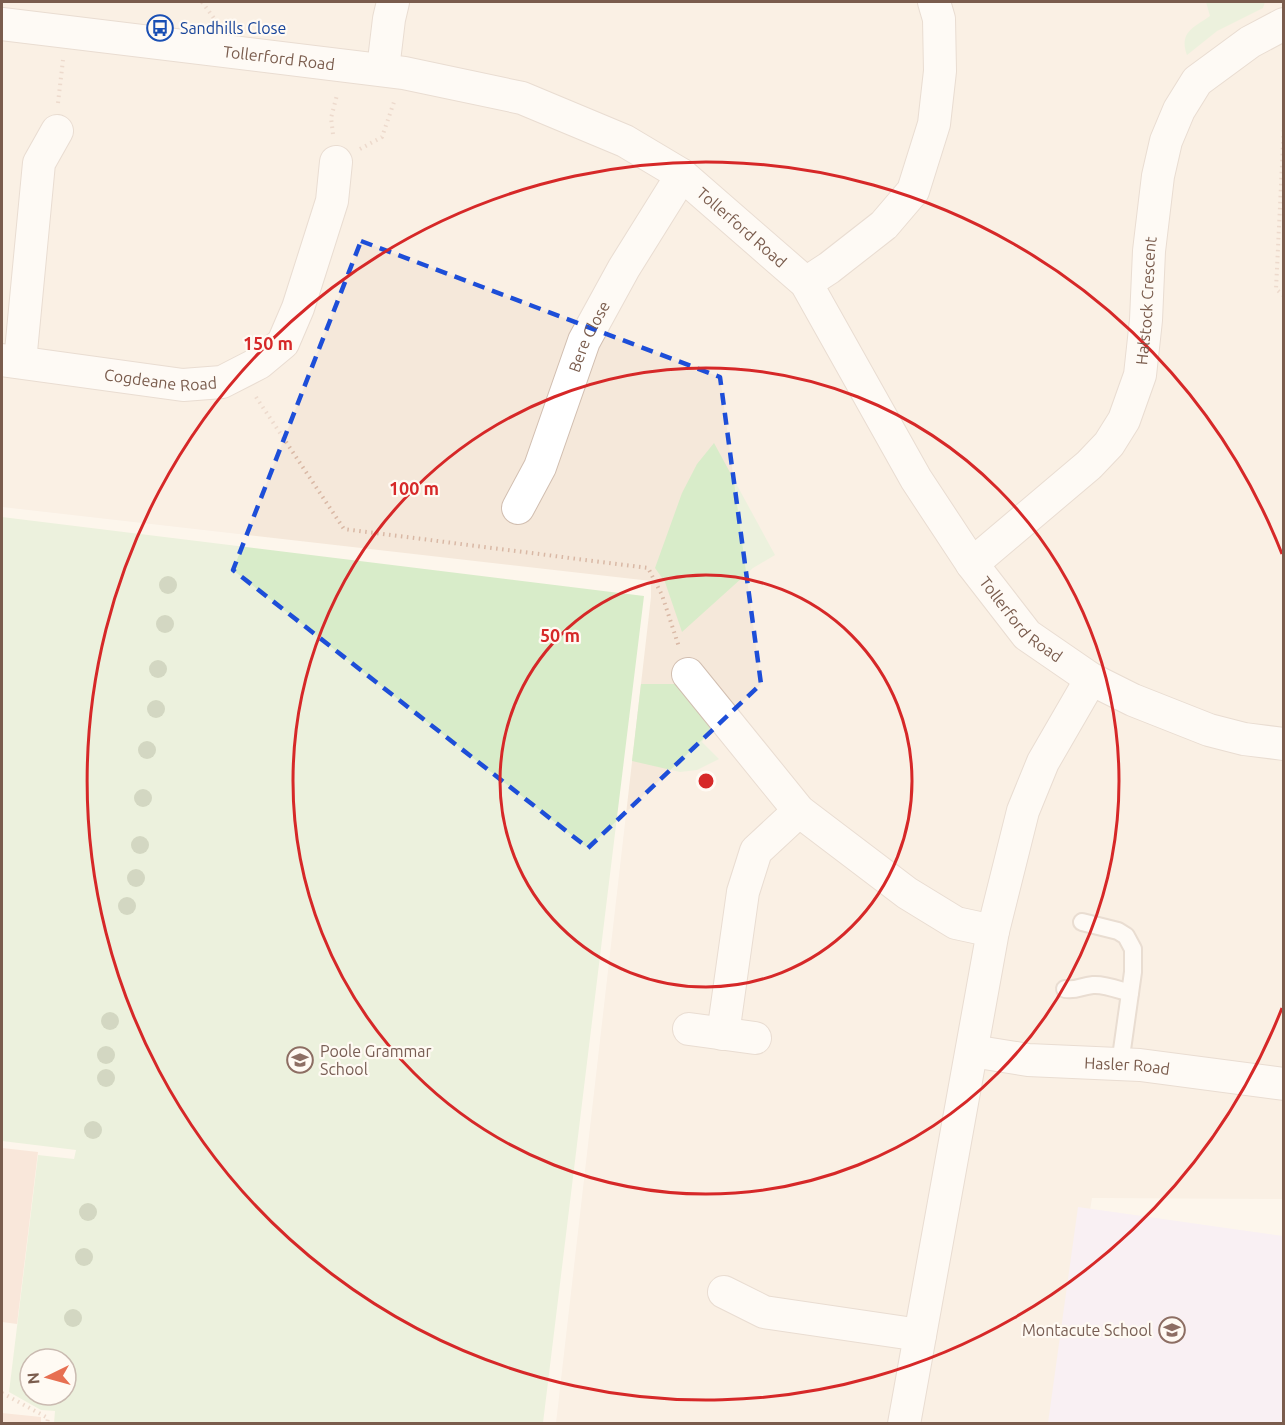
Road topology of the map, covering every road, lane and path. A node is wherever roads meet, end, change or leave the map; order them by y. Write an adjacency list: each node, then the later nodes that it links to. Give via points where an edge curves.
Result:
1 (393, 2): 7 (street, via 389,19)
2 (934, 2): 12 (street, via 939,19 940,71 934,124 913,191 884,225)
3 (16, 17): 5 (street, Tollerford Road)
4 (1284, 24): 17 (street, Halstock Crescent, via 1250,42 1197,81 1166,141 1149,251 1140,375 1124,420 1089,465)
5 (67, 32): 6 (street, Tollerford Road); 9 (path)
6 (344, 66): 7 (street, Tollerford Road); 10 (path, via 331,118)
7 (393, 71): 10 (path, via 382,137); 11 (street, Tollerford Road, via 522,98 625,141)
8 (1284, 124): 13 (path, via 1276,289)
9 (57, 131): 14 (street, Cogdeane Road, via 39,163)
10 (336, 162): 15 (street, Cogdeane Road, via 332,201 283,343)
11 (682, 175): 12 (street, Tollerford Road); 16 (street, Bere Close, via 584,341 540,467)
12 (806, 284): 17 (street, Tollerford Road, via 916,479)
13 (1284, 296)
14 (10, 361): 15 (street, Cogdeane Road, via 183,385 222,382)
15 (240, 374): 18 (path, via 345,529 648,568 662,595)
16 (518, 508)
17 (972, 564): 19 (street, Tollerford Road, via 1027,635)
18 (688, 674): 21 (street, via 722,737)
19 (1091, 679): 20 (street, Tollerford Road, via 1209,730); 23 (street, via 1043,762 1023,811)
20 (1284, 744)
21 (799, 811): 23 (street, via 907,893 956,923); 27 (street, via 756,851 749,869)
22 (1082, 922): 25 (lane, via 1118,931 1131,943)
23 (993, 932): 29 (street)
24 (1065, 989): 25 (lane, via 1101,985)
25 (1130, 993): 30 (lane)
26 (689, 1029): 27 (street)
27 (723, 1034): 28 (street)
28 (755, 1038)
29 (972, 1051): 30 (street, Hasler Road, via 1028,1060); 33 (street)
30 (1120, 1064): 31 (street, Hasler Road)
31 (1284, 1084)
32 (724, 1292): 33 (street, via 764,1312)
33 (920, 1335): 36 (street)
34 (2, 1394): 35 (path, via 48,1418)
35 (47, 1424)
36 (904, 1424)

